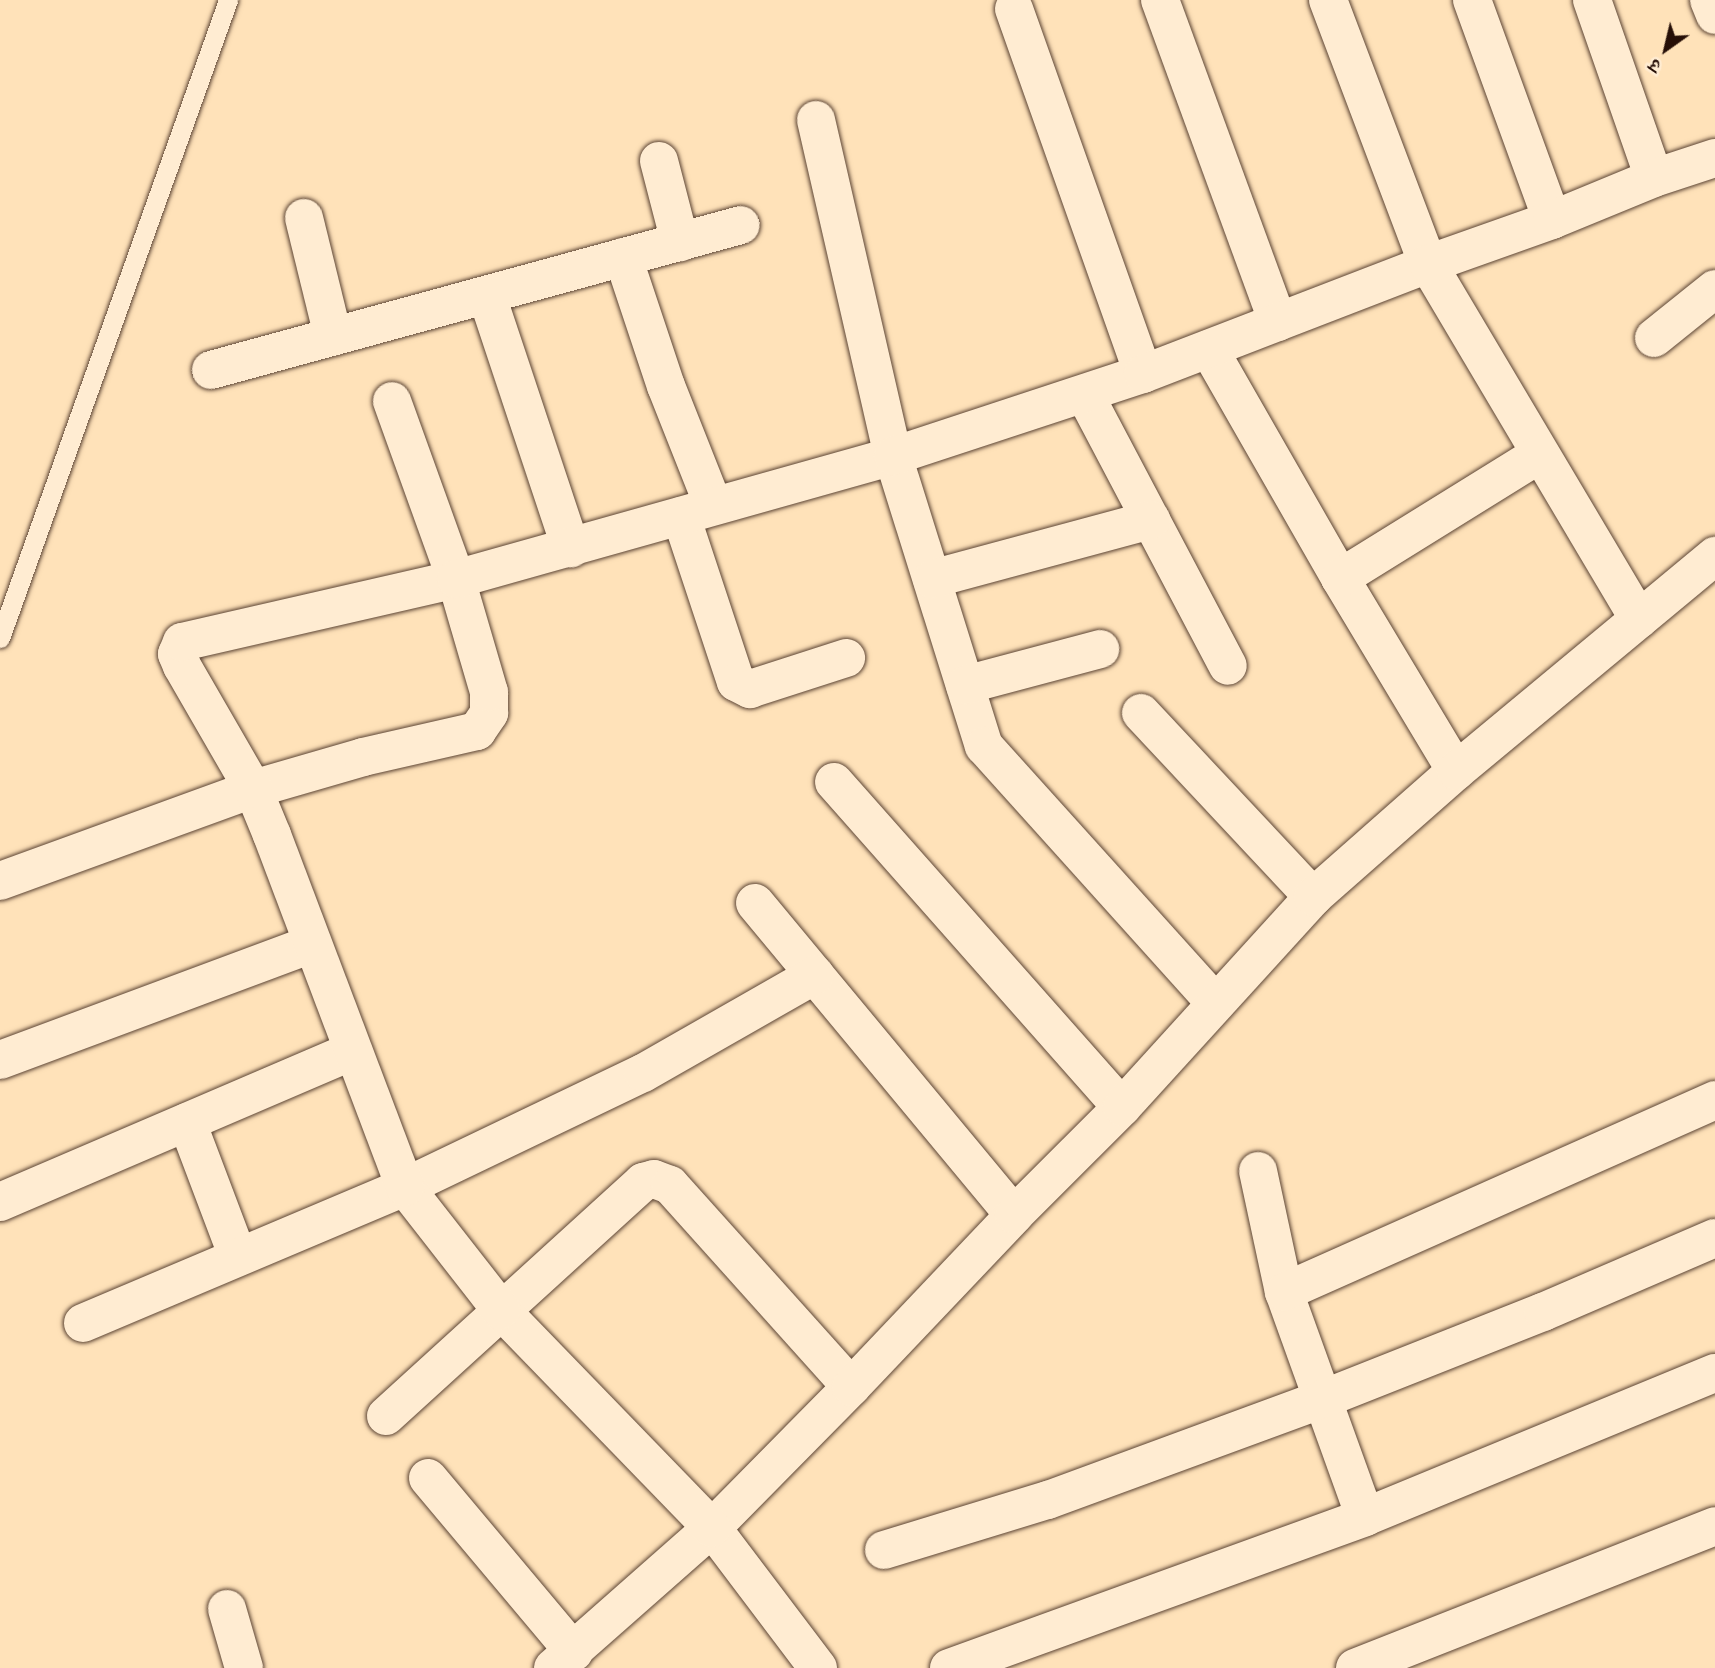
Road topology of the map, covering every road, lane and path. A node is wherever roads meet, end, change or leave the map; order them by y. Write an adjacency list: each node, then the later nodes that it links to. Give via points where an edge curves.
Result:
1 (228, 0): 39 (lane)
2 (1160, 0): 21 (street)
3 (1328, 0): 18 (street)
4 (1472, 0): 14 (street)
5 (1592, 0): 12 (street)
6 (1709, 0): 8 (street)
7 (1014, 9): 26 (street)
8 (1715, 15)
9 (816, 120): 30 (street)
10 (1715, 158): 12 (street)
11 (659, 161): 16 (street)
12 (1654, 178): 14 (street)
13 (303, 218): 22 (street)
14 (1552, 220): 18 (street)
15 (741, 225): 16 (street)
16 (680, 242): 17 (street)
17 (623, 257): 20 (street); 31 (street, via 666,386)
18 (1428, 264): 21 (street); 29 (street)
19 (1715, 289): 23 (street)
20 (487, 296): 22 (street); 33 (street)
21 (1278, 322): 24 (street)
22 (333, 337): 25 (street)
23 (1654, 338)
24 (1209, 349): 26 (street); 35 (street)
25 (211, 370)
26 (1143, 374): 27 (street)
27 (1085, 395): 30 (street); 32 (street)
28 (392, 401): 36 (street)
29 (1540, 454): 35 (street); 38 (street)
30 (894, 456): 31 (street); 37 (street)
31 (697, 511): 33 (street); 41 (street, via 736,682 750,689)
32 (1151, 520): 37 (street); 42 (street)
33 (571, 548): 36 (street)
34 (1715, 556): 38 (street)
35 (1340, 578): 45 (street)
36 (456, 579): 47 (street, via 489,692 489,713 477,731); 47 (street, via 182,642 177,654 182,666)
37 (932, 579): 43 (street)
38 (1639, 620): 45 (street)
39 (0, 638)
40 (1100, 649): 43 (street)
41 (846, 657)
42 (1228, 666)
43 (965, 685): 53 (street, via 984,746 996,762)
44 (1141, 713): 49 (street)
45 (1456, 771): 49 (street)
46 (834, 782): 57 (street)
47 (253, 789): 48 (street); 51 (street)
48 (0, 881)
49 (1313, 897): 53 (street)
50 (755, 903): 52 (street)
51 (312, 944): 54 (street); 55 (street)
52 (815, 975): 60 (street, via 643,1073); 62 (street)
53 (1215, 1003): 57 (street)
54 (353, 1051): 58 (street); 60 (street)
55 (0, 1060)
56 (1715, 1100): 65 (street)
57 (1122, 1107): 62 (street)
58 (187, 1122): 61 (street); 64 (street)
59 (1258, 1171): 65 (street)
60 (405, 1187): 64 (street); 66 (street)
61 (0, 1202)
62 (1014, 1215): 69 (street)
63 (1715, 1238): 70 (street)
64 (238, 1257): 67 (street)
65 (1284, 1292): 70 (street)
66 (501, 1310): 69 (street, via 643,1182 654,1179 670,1185); 71 (street); 75 (street)
67 (83, 1323)
68 (1715, 1373): 73 (street)
69 (852, 1387): 75 (street)
70 (1322, 1399): 73 (street); 76 (street, via 1048,1500)
71 (386, 1416)
72 (428, 1478): 78 (street)
73 (1365, 1517): 81 (street)
74 (1715, 1526): 82 (street)
75 (712, 1528): 78 (street); 80 (street)
76 (884, 1550)
77 (227, 1609): 79 (street)
78 (563, 1660)
79 (244, 1668)
80 (818, 1668)
81 (949, 1668)
82 (1355, 1668)

